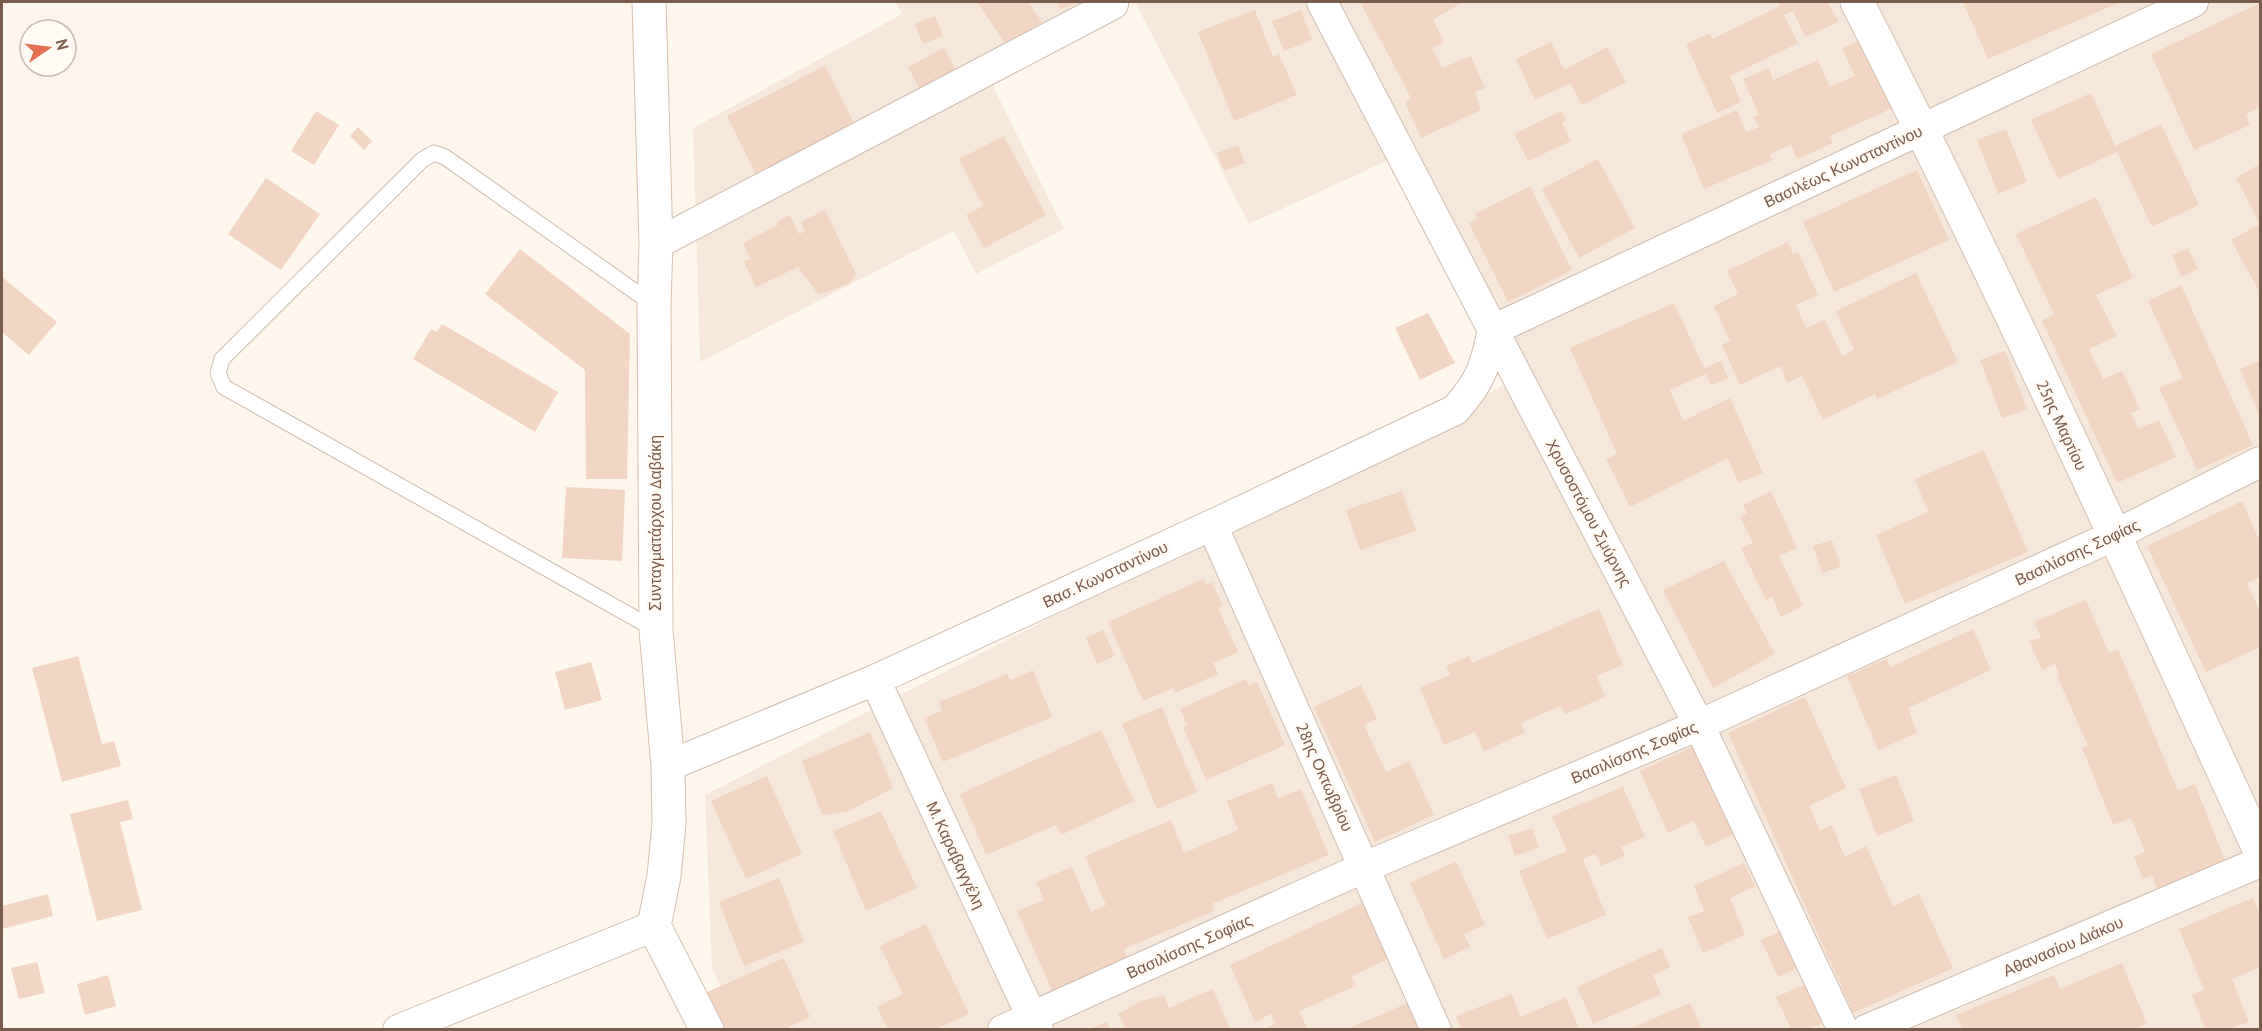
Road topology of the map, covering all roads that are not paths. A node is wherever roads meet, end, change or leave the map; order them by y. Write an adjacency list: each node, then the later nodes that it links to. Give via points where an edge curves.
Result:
1 (650, 2): 7 (street, Συνταγματάρχου Δαβάκη)
2 (1322, 2): 9 (street, Χρυσοστόμου Σμύρνης)
3 (1857, 2): 6 (street, 25ης Μαρτίου)
4 (2193, 2): 6 (street, Βασιλέως Κωνσταντίνου)
5 (1113, 4): 7 (street)
6 (1922, 129): 9 (street, Βασιλέως Κωνσταντίνου); 12 (street, 25ης Μαρτίου)
7 (656, 244): 8 (street, Συνταγματάρχου Δαβάκη)
8 (654, 305): 13 (street, Συνταγματάρχου Δαβάκη); 13 (lane, via 434,153 422,160 222,359 218,373 224,387)
9 (1493, 330): 11 (street, Βασ. Κωνσταντίνου, via 1474,390 1455,410); 15 (street, Χρυσοστόμου Σμύρνης)
10 (2260, 462): 12 (street, Βασιλίσσης Σοφίας)
11 (1212, 525): 14 (street, Βασ. Κωνσταντίνου); 19 (street, 28ης Οκτωβρίου)
12 (2115, 535): 15 (street, Βασιλίσσης Σοφίας); 17 (street, 25ης Μαρτίου)
13 (656, 630): 16 (street, Συνταγματάρχου Δαβάκη)
14 (875, 680): 16 (street, Βασ. Κωνσταντίνου); 21 (street, Μ. Καραβαγγέλη)
15 (1699, 725): 19 (street, Βασιλίσσης Σοφίας); 26 (street, Χρυσοστόμου Σμύρνης)
16 (668, 766): 20 (street, Συνταγματάρχου Δαβάκη, via 669,824)
17 (2260, 851)
18 (2260, 862): 27 (street, Αθανασίου Διάκου)
19 (1365, 867): 21 (street, Βασιλίσσης Σοφίας); 25 (street, 28ης Οκτωβρίου)
20 (654, 926): 22 (street); 23 (street)
21 (1034, 1023): 24 (street, Βασιλίσσης Σοφίας)
22 (398, 1029)
23 (707, 1029)
24 (1002, 1029)
25 (1436, 1029)
26 (1843, 1029)
27 (1866, 1029)

